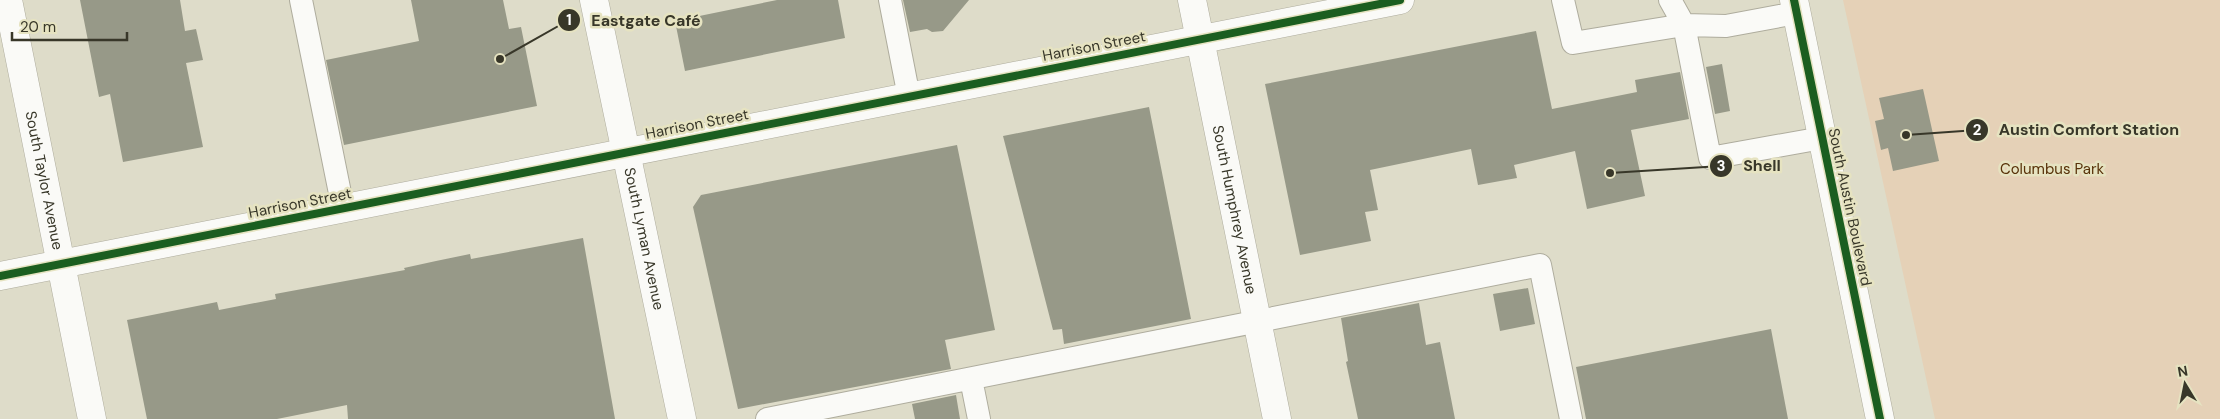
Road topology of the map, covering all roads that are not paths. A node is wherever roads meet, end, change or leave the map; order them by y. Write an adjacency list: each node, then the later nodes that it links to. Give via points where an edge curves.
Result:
1 (8, 0): 16 (street, South Taylor Avenue)
2 (301, 0): 15 (lane)
3 (594, 0): 14 (street, South Lyman Avenue)
4 (890, 0): 12 (lane)
5 (1192, 0): 11 (street, South Humphrey Avenue)
6 (1400, 0): 11 (street, Harrison Street)
7 (1563, 0): 10 (lane, via 1573,43)
8 (1670, 0): 10 (lane)
9 (1795, 6): 10 (lane, via 1726,26); 13 (street, South Austin Boulevard)
10 (1684, 25): 13 (lane, via 1710,158)
11 (1200, 40): 12 (street, Harrison Street); 18 (street, South Humphrey Avenue)
12 (909, 96): 14 (street, Harrison Street)
13 (1822, 138): 26 (street, South Austin Boulevard)
14 (625, 152): 15 (street, Harrison Street); 21 (street, South Lyman Avenue)
15 (343, 208): 16 (street, Harrison Street)
16 (62, 264): 17 (street, Harrison Street); 20 (street, South Taylor Avenue)
17 (0, 276)
18 (1258, 322): 19 (lane); 24 (street, South Humphrey Avenue); 25 (lane, via 1540,265)
19 (971, 379): 22 (lane); 23 (lane)
20 (92, 419)
21 (682, 419)
22 (767, 419)
23 (979, 419)
24 (1277, 419)
25 (1571, 419)
26 (1880, 419)

